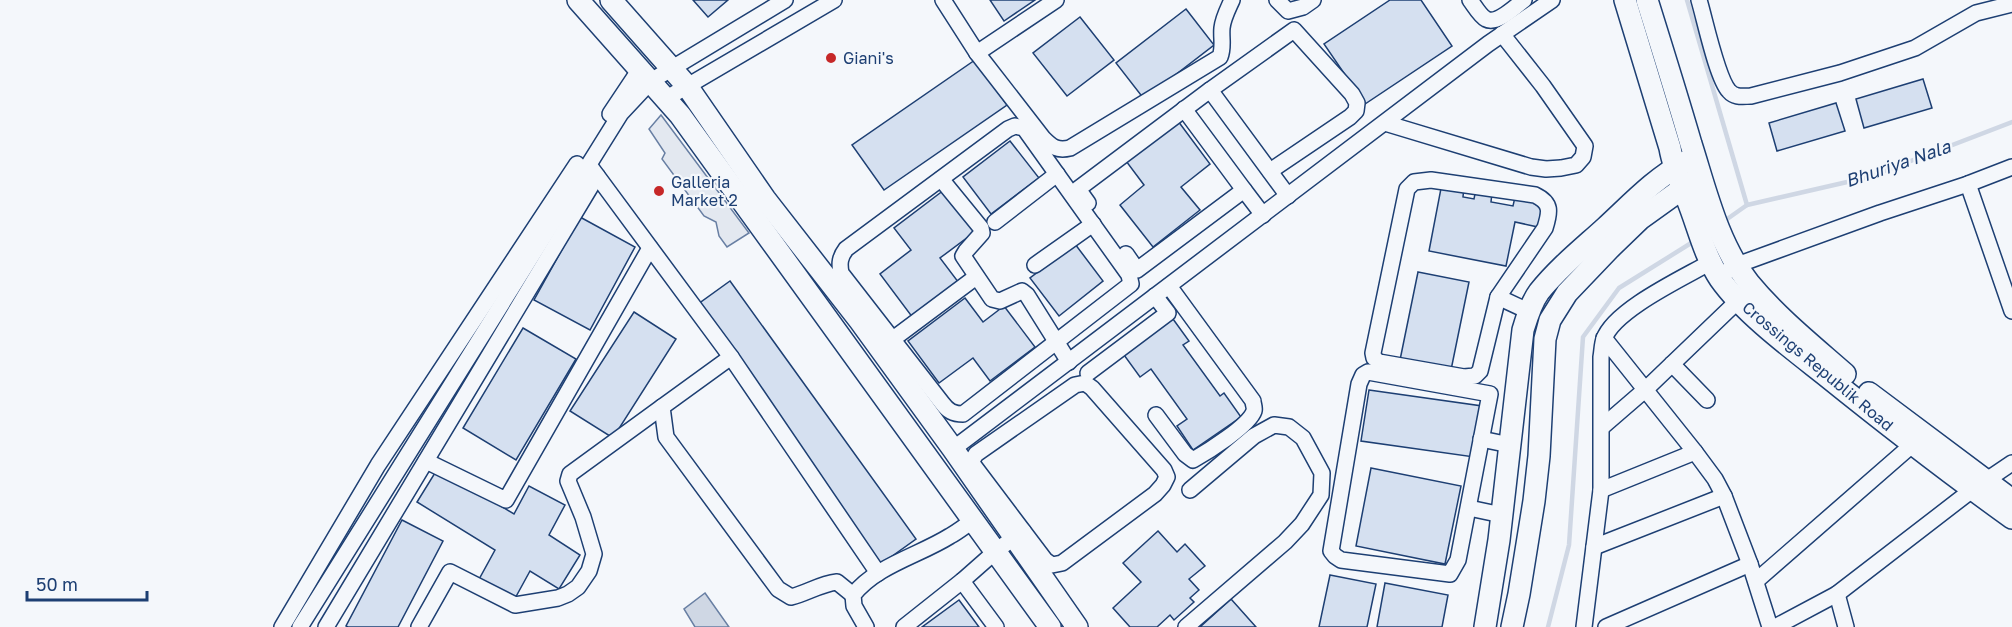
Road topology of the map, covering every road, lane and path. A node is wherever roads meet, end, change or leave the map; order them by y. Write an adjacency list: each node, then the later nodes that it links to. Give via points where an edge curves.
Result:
1 (578, 0): 20 (street)
2 (611, 0): 19 (street)
3 (785, 0): 19 (street)
4 (834, 0): 21 (street)
5 (942, 0): 18 (street)
6 (1056, 0): 18 (street)
7 (1232, 0): 18 (street, via 1224,18 1220,57 1070,148 1060,150 1043,138)
8 (1277, 0): 9 (street, via 1288,11)
9 (1313, 0)
10 (1470, 0): 11 (street, via 1485,19 1492,20)
11 (1524, 0)
12 (1552, 0): 17 (street)
13 (1626, 0): 28 (street, Crossings Republik Road)
14 (1647, 0): 26 (street, Crossings Republik Road)
15 (1699, 0): 16 (street, via 1721,78 1738,97 1840,73 1915,48 1976,13)
16 (2012, 4)
17 (1502, 34): 25 (street); 25 (street, via 1585,146 1576,165 1531,167)
18 (977, 53)
19 (671, 68): 20 (street); 21 (street)
20 (645, 75): 23 (street); 29 (street); 94 (street, via 378,465)
21 (687, 86): 23 (street); 56 (street, via 765,199)
22 (1210, 90): 24 (street); 30 (street); 30 (street, via 1294,30 1352,94 1357,103 1350,117)
23 (667, 98): 84 (street)
24 (1184, 109): 34 (street); 34 (street, via 1078,189 1137,270)
25 (1384, 123): 35 (street)
26 (1698, 166): 28 (street); 36 (street, Crossings Republik Road)
27 (2012, 167): 33 (street)
28 (1674, 168): 36 (street, Crossings Republik Road); 50 (street, via 1572,258 1539,293)
29 (593, 170): 40 (street); 74 (street); 95 (street)
30 (1270, 171): 35 (street)
31 (1057, 174): 32 (street, via 1024,128 1015,126); 38 (street); 39 (street)
32 (941, 178): 44 (street, via 981,228 982,233 963,256); 56 (street, via 841,256 841,273)
33 (1968, 184): 43 (street); 51 (street)
34 (1244, 190): 37 (street)
35 (1288, 196): 37 (street)
36 (1693, 197): 41 (street, Crossings Republik Road); 43 (street); 105 (street, via 1640,219 1567,293 1550,320 1545,339 1534,501)
37 (1263, 215): 45 (street)
38 (995, 222)
39 (1093, 224): 42 (street); 53 (street, via 1129,275 1131,284)
40 (650, 248): 58 (street); 74 (street, via 506,501)
41 (1711, 264): 43 (street); 46 (street, Crossings Republik Road); 54 (street, via 1626,312)
42 (1035, 265)
43 (1737, 265): 46 (street)
44 (976, 277): 55 (street, via 992,299 1000,301 1022,291 1027,295); 56 (street)
45 (1169, 286): 47 (street); 49 (street)
46 (1746, 293): 60 (street); 70 (street, Crossings Republik Road, via 1789,347)
47 (1155, 296): 52 (street); 57 (street)
48 (1498, 297): 48 (street, via 1545,228 1549,218 1544,199 1481,186 1431,180 1414,182 1407,189 1374,358 1474,376 1480,371); 50 (street)
49 (1182, 304): 52 (street); 67 (street, via 1253,401 1254,411 1244,424 1192,460)
50 (1528, 311): 71 (street)
51 (2012, 311)
52 (1168, 313): 61 (street)
53 (1069, 331): 55 (street); 57 (street)
54 (1604, 338): 63 (street); 68 (street)
55 (1055, 341): 56 (street, via 963,414 949,411); 59 (street)
56 (886, 344): 72 (street)
57 (1083, 351): 59 (street)
58 (731, 357): 66 (street); 89 (street)
59 (1069, 362): 62 (street)
60 (1672, 364): 63 (street); 65 (street)
61 (1088, 373)
62 (1049, 377): 64 (street); 72 (street)
63 (1646, 389): 68 (street); 73 (street)
64 (1062, 394): 85 (street, via 976,454 971,462); 85 (street, via 1075,385 1085,383 1092,388 1167,477 1155,494 1062,563 1052,565)
65 (1707, 400)
66 (662, 407): 93 (street, via 666,437 778,589 791,597 837,582); 97 (street, via 570,474 568,481 594,554 578,587 558,598 515,605 450,572)
67 (1156, 415)
68 (1602, 427): 78 (street)
69 (1481, 439): 71 (street); 81 (street); 81 (street, via 1490,394 1365,373 1359,384 1331,551 1341,560 1450,574 1458,560)
70 (1919, 440): 76 (street, Crossings Republik Road); 91 (street)
71 (1510, 445): 82 (street)
72 (953, 449): 85 (street)
73 (1695, 452): 78 (street); 79 (street)
74 (426, 461): 96 (street)
75 (2012, 464): 76 (street)
76 (1979, 484): 80 (street); 83 (street, Crossings Republik Road); 92 (street)
77 (1190, 490): 103 (street, via 1254,436 1274,425 1289,427 1303,438 1322,473 1321,495 1302,524)
78 (1601, 490): 86 (street)
79 (1724, 496): 86 (street); 88 (street)
80 (2012, 500)
81 (1470, 508): 82 (street)
82 (1502, 515): 104 (street)
83 (2012, 518)
84 (974, 520): 87 (street); 89 (street)
85 (1019, 535): 87 (street); 102 (street)
86 (1594, 547): 106 (street)
87 (996, 551): 90 (street); 101 (street)
88 (1750, 564): 91 (street); 107 (street)
89 (878, 573): 93 (street)
90 (962, 581): 99 (street); 100 (street)
91 (1756, 581): 108 (street)
92 (1838, 594): 109 (street); 110 (street)
93 (853, 595): 98 (street, via 854,606)
94 (282, 627)
95 (300, 627)
96 (326, 627)
97 (419, 627)
98 (866, 627)
99 (904, 627)
100 (996, 627)
101 (1050, 627)
102 (1077, 627)
103 (1186, 627)
104 (1485, 627)
105 (1512, 627)
106 (1584, 627)
107 (1606, 627)
108 (1770, 627)
109 (1775, 627)
110 (1846, 627)

